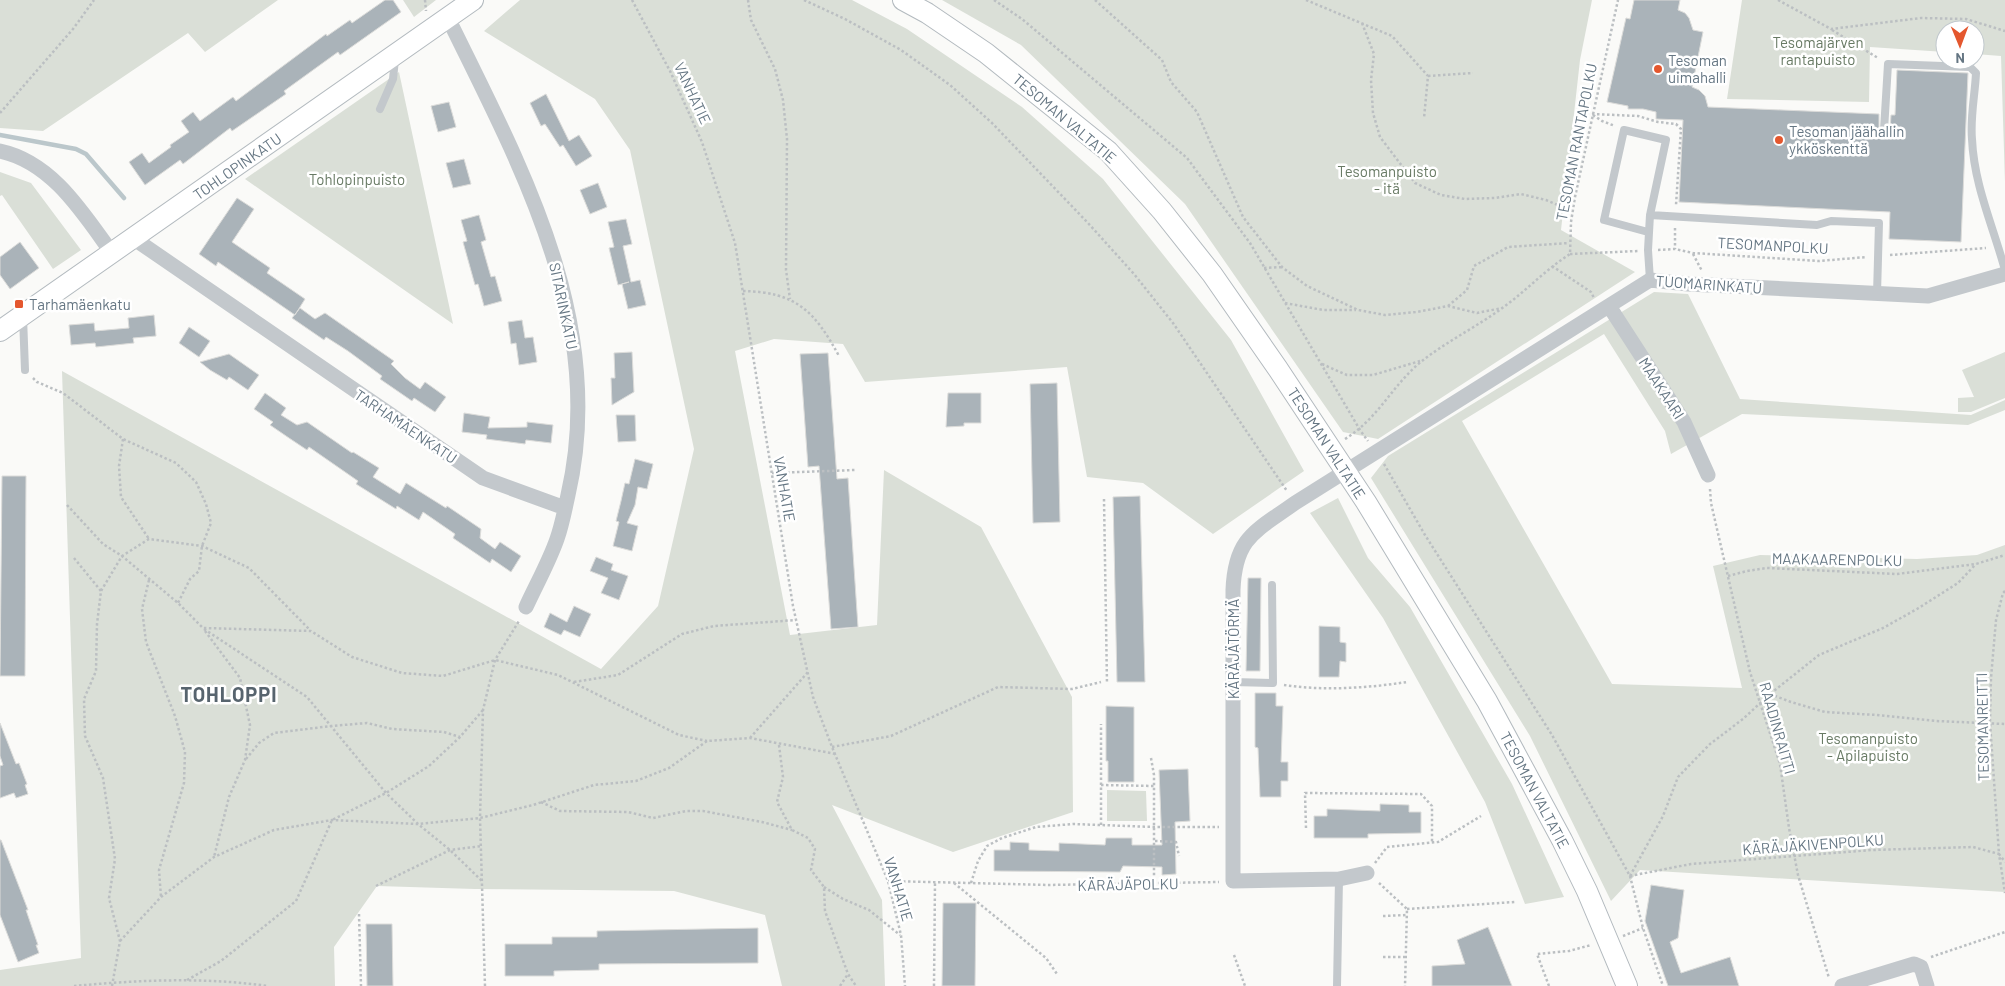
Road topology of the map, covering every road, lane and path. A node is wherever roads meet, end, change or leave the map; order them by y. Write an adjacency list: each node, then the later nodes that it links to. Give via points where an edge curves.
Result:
1 (94, 0): 23 (path)
2 (425, 0): 13 (path)
3 (474, 0): 14 (main road, TOHLOPINKATU)
4 (632, 0): 47 (path, VANHATIE, via 670,70 702,142 735,243)
5 (748, 0): 49 (path, via 751,20 775,69 783,100 787,139 786,270)
6 (804, 0): 68 (path, via 845,18 901,50 950,85 992,123 1088,224 1173,324)
7 (903, 0): 65 (main road, TESOMAN VALTATIE, via 986,52 1108,151 1212,274)
8 (994, 0): 43 (path, via 1022,19 1187,158 1250,243)
9 (1095, 0): 42 (path, via 1162,60 1170,82 1197,112 1243,217)
10 (1306, 0): 15 (path)
11 (1618, 0): 24 (path, TESOMAN RANTAPOLKU)
12 (1778, 0): 16 (path)
13 (426, 16)
14 (448, 18): 18 (main road, TOHLOPINKATU); 71 (street, SITARINKATU, via 525,179 560,277 572,331 579,396 578,443)
15 (1362, 23): 21 (path, via 1392,36); 29 (path, via 1374,54 1371,80 1373,113 1380,137 1414,183 1441,196 1465,199 1521,194)
16 (1831, 29): 17 (path, via 1921,18 1966,19); 19 (path)
17 (2005, 31)
18 (395, 55): 22 (lane, via 393,79); 33 (main road, TOHLOPINKATU)
19 (1888, 64): 27 (lane); 35 (lane, via 1970,67 1976,73 1972,146 1983,205)
20 (1473, 73): 21 (path)
21 (1428, 76): 25 (path)
22 (380, 109)
23 (0, 113)
24 (1592, 114): 26 (path); 29 (path, TESOMAN RANTAPOLKU)
25 (1424, 118)
26 (1624, 130): 30 (lane, via 1666,140); 32 (lane, via 1604,220)
27 (1884, 130)
28 (0, 151): 38 (street, via 14,154 43,171 68,194)
29 (1572, 211): 34 (path, TESOMAN RANTAPOLKU)
30 (1650, 215): 31 (lane); 32 (lane)
31 (1674, 218): 36 (path); 40 (lane, via 1817,225 1831,221 1879,223)
32 (1648, 232): 37 (lane)
33 (133, 238): 38 (main road, TOHLOPINKATU); 71 (street, TARHAMÄENKATU, via 483,478)
34 (1569, 243): 39 (path, TESOMAN RANTAPOLKU); 51 (path, via 1508,247 1474,266 1467,290)
35 (1999, 247): 40 (path, TESOMANPOLKU); 44 (lane)
36 (1675, 249): 37 (path, TESOMANPOLKU); 40 (path, TESOMANPOLKU, via 1819,261)
37 (1648, 250): 39 (path, TESOMANPOLKU); 46 (lane)
38 (112, 253): 55 (main road, TOHLOPINKATU)
39 (1570, 254): 41 (path)
40 (1879, 256): 48 (lane)
41 (1552, 266): 52 (path); 53 (path, via 1591,292)
42 (1282, 267): 43 (path); 54 (path, via 1307,286)
43 (1264, 268): 50 (path)
44 (2005, 270)
45 (2005, 274): 48 (street, TUOMARINKATU, via 1928,296)
46 (1650, 280): 48 (street, TUOMARINKATU); 53 (street, TUOMARINKATU)
47 (743, 291): 49 (path); 66 (path, VANHATIE)
48 (1877, 294)
49 (790, 299): 57 (path, via 816,318)
50 (1285, 303): 54 (path, via 1323,310); 59 (path)
51 (1448, 306): 52 (path, via 1477,313); 54 (path, via 1385,315)
52 (1504, 307): 58 (path)
53 (1605, 308): 63 (street, TUOMARINKATU); 67 (street, MAAKAARI, via 1684,422)
54 (1358, 310)
55 (22, 315): 56 (main road, TOHLOPINKATU); 60 (lane)
56 (0, 331)
57 (839, 356)
58 (1422, 361): 59 (path, via 1373,375 1346,374); 61 (path)
59 (1321, 363): 61 (path)
60 (25, 370): 62 (path, via 37,382 63,393)
61 (1360, 430): 63 (path)
62 (123, 439): 72 (path, via 119,466 121,497); 73 (path, via 176,463 196,482 211,523)
63 (1377, 452): 65 (street, TUOMARINKATU); 134 (path, via 1425,535 1552,736)
64 (855, 470): 66 (path)
65 (1345, 471): 92 (street, KÄRÄJÄTÖRMÄ, via 1259,528 1247,539 1238,555 1233,590); 177 (main road, TESOMAN VALTATIE, via 1402,559 1539,795 1587,891)
66 (771, 473): 85 (path, VANHATIE)
67 (1708, 475): 78 (path, RAADINRAITTI)
68 (1290, 494)
69 (1104, 499): 95 (path)
70 (66, 505): 75 (path, via 103,544)
71 (565, 508): 84 (street, SITARINKATU, via 558,538)
72 (149, 539): 73 (path); 75 (path)
73 (202, 546): 83 (path, via 199,571 190,579); 87 (path, via 249,568)
74 (2005, 555): 77 (path, MAAKAARENPOLKU)
75 (122, 556): 79 (path); 81 (path)
76 (74, 558): 81 (path)
77 (1976, 564): 78 (path, MAAKAARENPOLKU, via 1897,574 1767,568); 96 (path, via 1958,583 1917,609 1883,628 1819,655)
78 (1728, 576): 97 (path, RAADINRAITTI, via 1750,672)
79 (149, 579): 83 (path); 146 (path, via 142,609 146,642 175,716 185,752 184,782 159,870)
80 (1272, 584): 94 (lane)
81 (101, 591): 154 (path, via 96,671 84,699 85,736 103,778 115,859 109,898)
82 (2005, 591): 99 (path, TESOMANREITTI, via 1996,620 1990,678)
83 (178, 603): 86 (path)
84 (526, 607): 88 (path)
85 (796, 620): 89 (path, VANHATIE); 90 (path, via 714,626 682,634 618,675)
86 (203, 628): 87 (path); 102 (path, via 307,697); 110 (path, via 240,678 250,725)
87 (312, 631): 88 (path, via 352,657 402,672 443,676)
88 (495, 660): 90 (path, via 558,675); 98 (path)
89 (808, 672): 104 (path); 107 (path, VANHATIE, via 813,697)
90 (573, 682): 105 (path, via 679,735)
91 (1101, 682): 107 (path, via 1072,689 998,687 891,736)
92 (1233, 682): 94 (lane); 121 (street, KÄRÄJÄTÖRMÄ)
93 (1407, 682): 94 (path, via 1346,687 1300,687)
94 (1273, 683)
95 (1107, 684)
96 (1770, 694): 97 (path); 99 (path, via 1825,712)
97 (1761, 704): 131 (path, RAADINRAITTI, via 1780,764); 134 (path, via 1710,744 1678,777 1664,816)
98 (483, 710): 103 (path); 116 (path)
99 (1990, 722): 101 (path); 128 (path, TESOMANREITTI)
100 (1101, 724): 111 (path)
101 (2005, 724)
102 (331, 726): 103 (path, via 367,723 392,730 444,732); 110 (path, via 274,733 259,743); 113 (path)
103 (460, 737): 113 (path, via 429,766)
104 (750, 738): 105 (path); 106 (path)
105 (707, 741): 114 (path, via 669,768 636,781 594,785)
106 (779, 744): 108 (path); 123 (path, via 783,777 777,802)
107 (832, 747): 108 (path, VANHATIE)
108 (836, 754): 136 (path, VANHATIE)
109 (1151, 758): 112 (path)
110 (245, 760): 130 (path, via 229,797)
111 (1101, 785): 112 (path); 119 (path)
112 (1154, 786): 120 (path)
113 (386, 792): 117 (path); 118 (path)
114 (541, 802): 116 (path); 123 (path, via 560,811 628,812 653,818 703,811)
115 (1481, 816): 125 (path, via 1438,842)
116 (480, 818): 118 (path); 126 (path)
117 (332, 820): 118 (path); 130 (path, via 274,830); 162 (path, via 296,901 221,961)
118 (418, 824): 127 (path)
119 (1101, 825): 120 (path); 141 (path, via 1036,827 1002,838 986,846)
120 (1154, 827): 121 (path); 124 (path)
121 (1234, 827): 138 (street, KÄRÄJÄTÖRMÄ)
122 (1306, 828): 125 (path, via 1305,793 1421,794 1432,806)
123 (792, 830): 144 (path, via 808,838 815,848 811,870)
124 (1154, 841): 129 (path, via 1176,842); 142 (path)
125 (1432, 842): 133 (path, via 1387,847)
126 (482, 846): 127 (path); 137 (path)
127 (450, 850): 137 (path); 143 (path)
128 (1999, 854): 131 (path, KÄRÄJÄKIVENPOLKU, via 1974,847 1909,848); 132 (path); 145 (path, TESOMANREITTI)
129 (1179, 856)
130 (214, 857): 146 (path)
131 (1794, 857): 134 (path, KÄRÄJÄKIVENPOLKU, via 1691,864); 179 (path, RAADINRAITTI)
132 (2005, 862)
133 (1367, 873): 135 (street); 148 (path)
134 (1630, 876): 178 (path, via 1642,928)
135 (1339, 879): 138 (street); 174 (lane)
136 (888, 880): 139 (path, KÄRÄJÄPOLKU); 153 (path, VANHATIE)
137 (482, 881): 168 (path)
138 (1233, 881): 142 (path, KÄRÄJÄPOLKU)
139 (935, 882): 140 (path, KÄRÄJÄPOLKU); 172 (path)
140 (954, 882): 141 (path, KÄRÄJÄPOLKU); 161 (path, via 1046,958)
141 (971, 883): 142 (path, KÄRÄJÄPOLKU)
142 (1154, 884)
143 (376, 886)
144 (824, 887): 153 (path, via 869,910); 160 (path, via 825,910)
145 (2005, 893)
146 (161, 897): 154 (path)
147 (1515, 902): 148 (path)
148 (1407, 909): 151 (path)
149 (359, 914): 167 (path)
150 (1383, 916): 151 (path)
151 (1407, 916): 158 (path)
152 (2005, 932): 159 (path)
153 (901, 936): 171 (path, VANHATIE)
154 (120, 941): 163 (path)
155 (1537, 954): 176 (path)
156 (1234, 955): 173 (path)
157 (1383, 957): 158 (path)
158 (1406, 957): 175 (path)
159 (1914, 964): 180 (street); 181 (street, via 1921,967)
160 (848, 974): 169 (path); 170 (path)
161 (1057, 974)
162 (187, 980): 163 (path); 166 (path)
163 (113, 982): 164 (path); 165 (path)
164 (74, 986)
165 (112, 986)
166 (268, 986)
167 (361, 986)
168 (485, 986)
169 (840, 986)
170 (856, 986)
171 (905, 986)
172 (934, 986)
173 (1245, 986)
174 (1337, 986)
175 (1405, 986)
176 (1549, 986)
177 (1627, 986)
178 (1663, 986)
179 (1831, 986)
180 (1842, 986)
181 (1927, 986)

